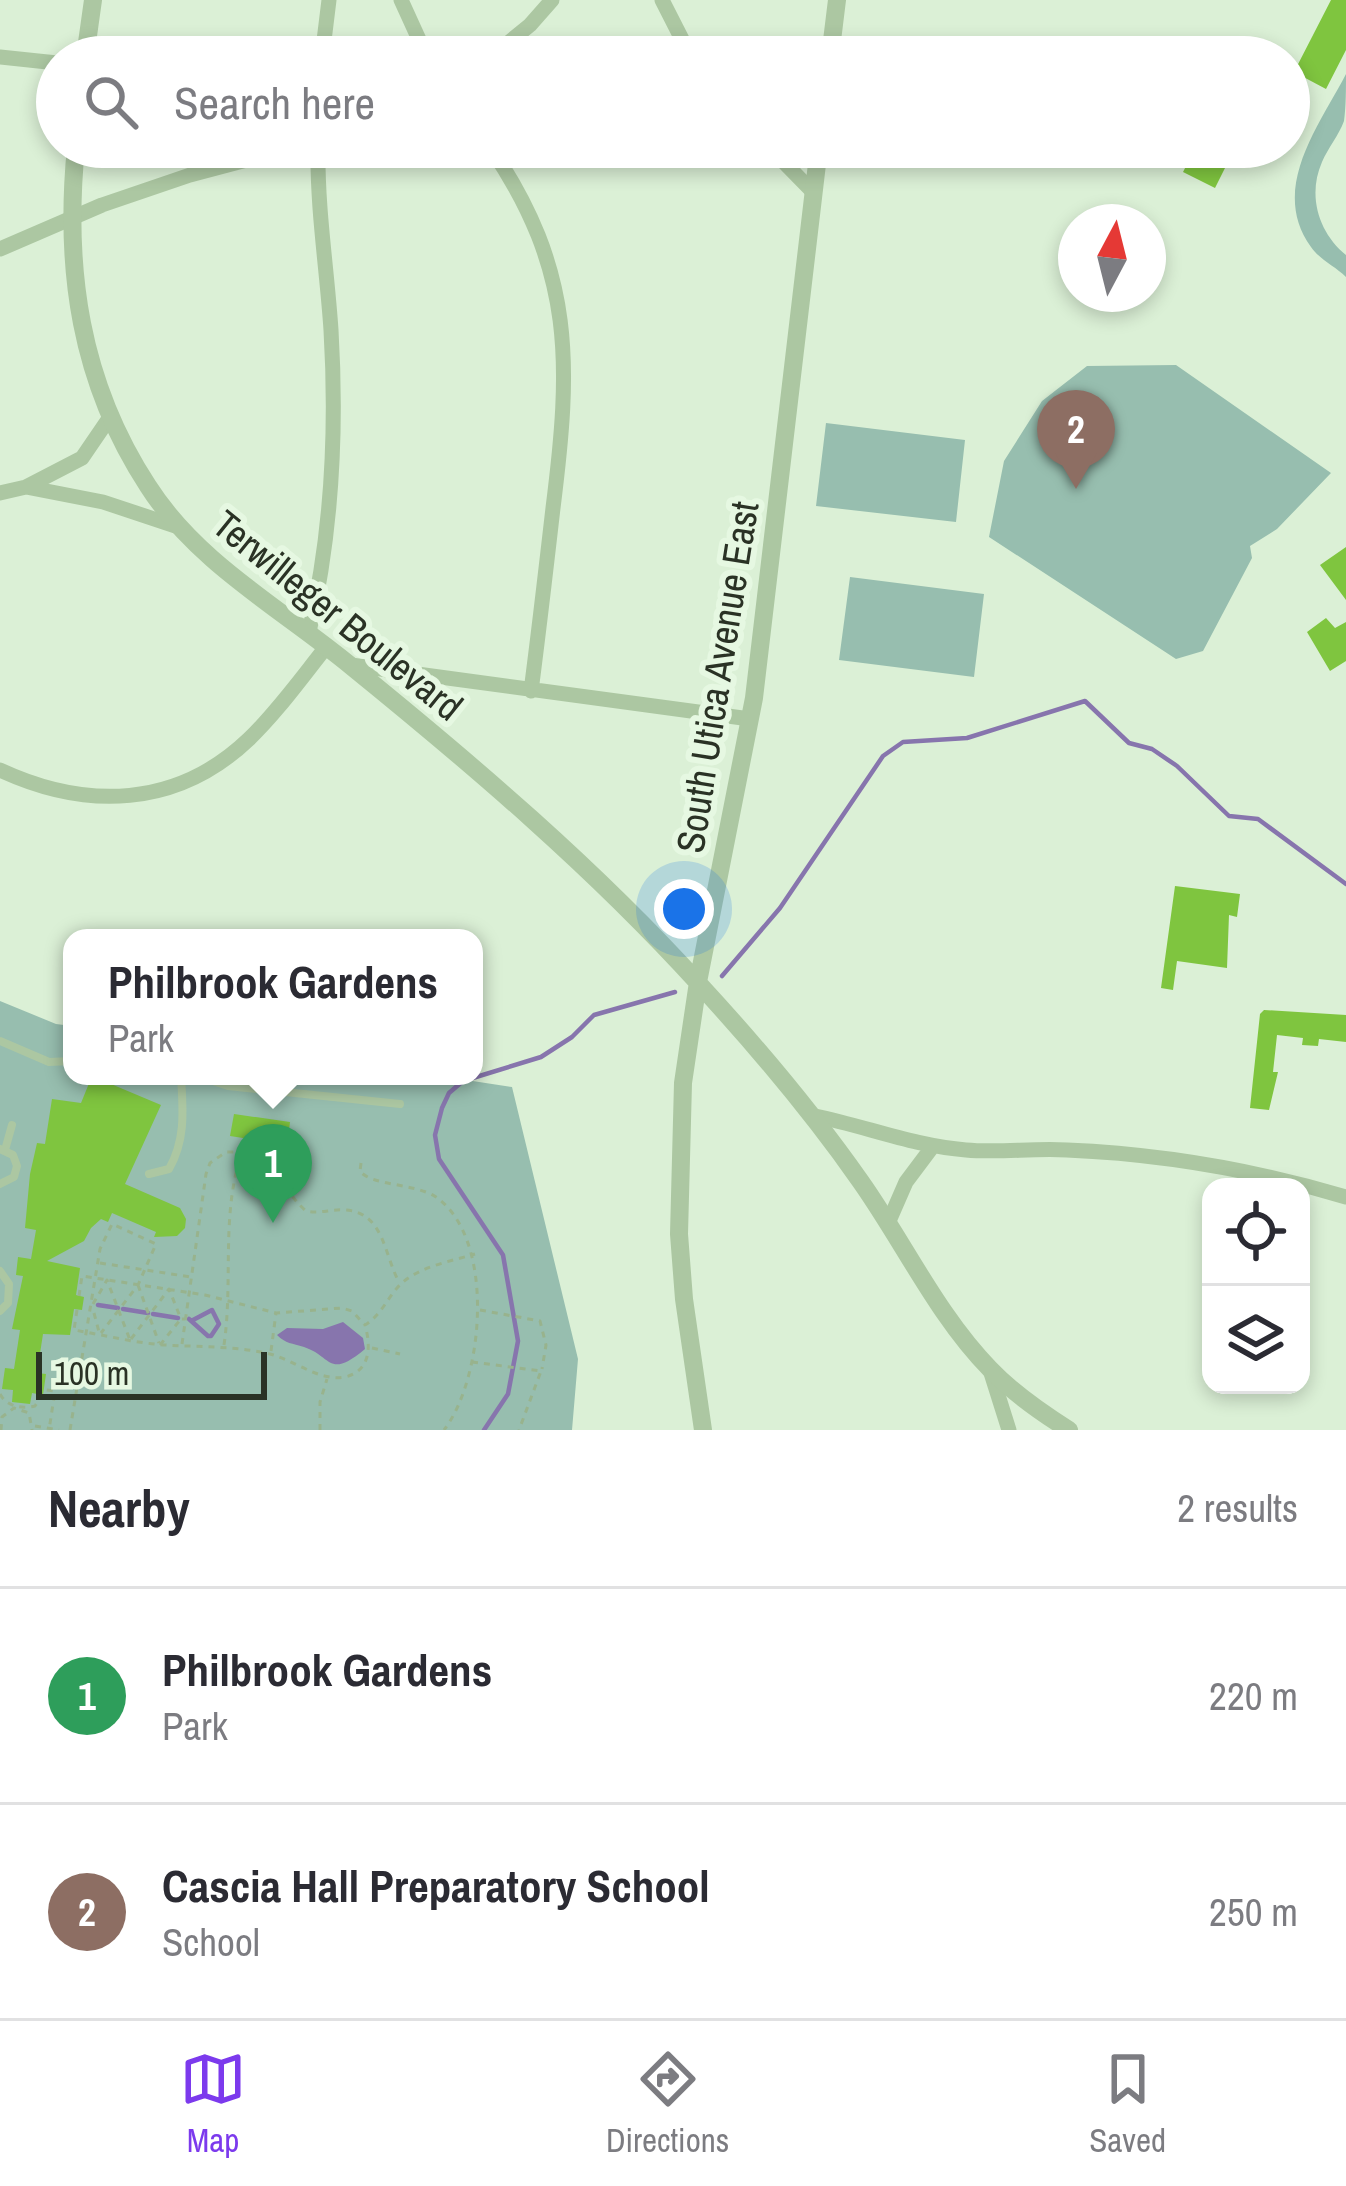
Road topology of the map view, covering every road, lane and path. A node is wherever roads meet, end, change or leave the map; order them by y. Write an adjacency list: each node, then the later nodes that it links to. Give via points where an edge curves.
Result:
1 (93, 0): 7 (street)
2 (329, 0): 8 (street)
3 (400, 0): 9 (street)
4 (552, 0): 10 (street)
5 (662, 0): 11 (street)
6 (837, 0): 12 (street)
7 (88, 36)
8 (325, 36)
9 (417, 36)
10 (517, 36)
11 (680, 36)
12 (833, 36)
13 (0, 57): 14 (street)
14 (36, 61)
15 (75, 168): 22 (street, Terwilleger Boulevard)
16 (216, 168): 22 (street)
17 (318, 168): 28 (street, via 332,446)
18 (502, 168): 31 (street, via 545,255 566,373)
19 (790, 168): 21 (street)
20 (817, 168): 21 (street, South Utica Avenue East)
21 (814, 193): 32 (street, South Utica Avenue East)
22 (72, 218): 23 (street); 24 (street, Terwilleger Boulevard, via 75,302)
23 (0, 249)
24 (110, 417): 25 (street, via 82,458); 27 (street, Terwilleger Boulevard)
25 (26, 487): 26 (street); 27 (street)
26 (0, 493)
27 (178, 526): 28 (street, Terwilleger Boulevard)
28 (309, 632): 29 (street, Terwilleger Boulevard)
29 (326, 646): 30 (street, Terwilleger Boulevard); 33 (street, via 250,737 181,783 88,797)
30 (351, 665): 31 (street); 34 (street, Terwilleger Boulevard, via 578,862)
31 (531, 691): 32 (street)
32 (750, 719): 34 (street, South Utica Avenue East)
33 (0, 770)
34 (698, 982): 40 (street, Terwilleger Boulevard); 97 (street, South Utica Avenue East, via 683,1083 679,1217)
35 (0, 1041): 36 (lane)
36 (63, 1061)
37 (181, 1085): 47 (lane, via 179,1151 169,1169)
38 (225, 1085): 39 (lane)
39 (400, 1104)
40 (815, 1116): 43 (street); 50 (street, Terwilleger Boulevard)
41 (12, 1125): 44 (lane)
42 (245, 1141): 45 (path)
43 (933, 1146): 49 (street, via 1168,1158); 50 (street)
44 (2, 1150): 48 (lane, via 16,1160 16,1172)
45 (240, 1153): 55 (path, via 210,1162); 58 (path, via 267,1163 306,1211 352,1210 373,1222); 63 (path, via 225,1247)
46 (362, 1163): 51 (path, via 368,1180 413,1187 445,1204)
47 (149, 1174)
48 (0, 1184)
49 (1346, 1198)
50 (889, 1221): 83 (street, Terwilleger Boulevard)
51 (475, 1254): 58 (path); 66 (path)
52 (98, 1263): 53 (path); 53 (path, via 112,1224 156,1244); 56 (path)
53 (144, 1270): 55 (path); 59 (path)
54 (0, 1271): 68 (lane, via 9,1285)
55 (194, 1277): 61 (path)
56 (96, 1279): 57 (path); 62 (path, via 82,1276); 64 (path)
57 (107, 1280): 59 (path); 64 (path); 65 (path)
58 (400, 1284): 72 (path)
59 (138, 1285): 60 (path); 65 (path); 70 (path)
60 (169, 1289): 61 (path); 70 (path); 71 (path)
61 (190, 1293): 63 (path); 71 (path)
62 (79, 1296)
63 (230, 1303): 69 (path); 79 (path)
64 (92, 1306): 73 (path); 74 (path)
65 (119, 1309): 74 (path); 75 (path)
66 (478, 1309): 82 (path); 84 (path, via 540,1321)
67 (77, 1310): 73 (path, via 74,1330)
68 (0, 1311)
69 (276, 1313): 72 (path, via 342,1308); 80 (path)
70 (149, 1314): 75 (path); 76 (path)
71 (184, 1319): 76 (path); 77 (path)
72 (365, 1325): 78 (path)
73 (88, 1332): 74 (path); 93 (path)
74 (100, 1334): 75 (path)
75 (130, 1340): 76 (path)
76 (160, 1345): 77 (path)
77 (182, 1346): 79 (path)
78 (370, 1347): 81 (path); 85 (path, via 356,1372)
79 (223, 1348): 80 (path)
80 (271, 1350): 85 (path)
81 (400, 1354)
82 (471, 1362): 84 (path); 95 (path)
83 (990, 1370): 98 (street); 99 (street, Terwilleger Boulevard)
84 (542, 1372): 96 (path)
85 (327, 1377): 94 (path)
86 (0, 1394): 87 (path)
87 (19, 1408): 88 (path); 89 (path); 90 (path, via 55,1391)
88 (0, 1422): 91 (path)
89 (33, 1428): 90 (path)
90 (49, 1429): 92 (path)
91 (2, 1430)
92 (59, 1430)
93 (70, 1430)
94 (320, 1430)
95 (445, 1430)
96 (519, 1430)
97 (703, 1430)
98 (1009, 1430)
99 (1069, 1430)

